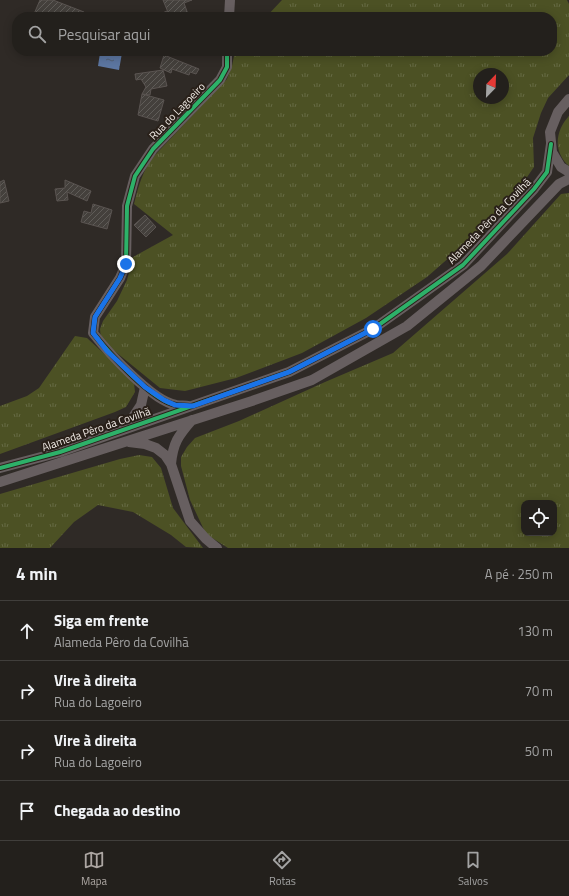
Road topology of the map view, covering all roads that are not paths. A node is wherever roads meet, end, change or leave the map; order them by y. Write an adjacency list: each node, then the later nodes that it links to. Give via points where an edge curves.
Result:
1 (230, 0): 2 (street)
2 (229, 12)
3 (227, 56): 8 (street, Rua do Lagoeiro, via 227,67 220,80 153,149 135,176 127,206 126,264 95,317 93,333 107,351)
4 (569, 99): 5 (street, Alameda Pêro da Covilhã, via 558,112 550,132)
5 (552, 144): 6 (street, via 552,152 561,167); 9 (street, Alameda Pêro da Covilhã, via 547,172 463,265 373,329 289,372)
6 (569, 172)
7 (569, 179): 10 (street, Alameda Pêro da Covilhã, via 559,184 481,266 407,326 312,380)
8 (145, 387): 9 (street, Rua do Lagoeiro, via 175,405); 11 (street, via 141,405)
9 (193, 406): 11 (street, Alameda Pêro da Covilhã)
10 (192, 420): 12 (street, Alameda Pêro da Covilhã); 13 (street, via 179,434 172,450)
11 (125, 429): 14 (street, Alameda Pêro da Covilhã, via 60,452)
12 (127, 441): 13 (street, via 156,448); 15 (street, Alameda Pêro da Covilhã)
13 (171, 464): 16 (street, via 190,521)
14 (0, 468)
15 (0, 482)
16 (217, 548)

